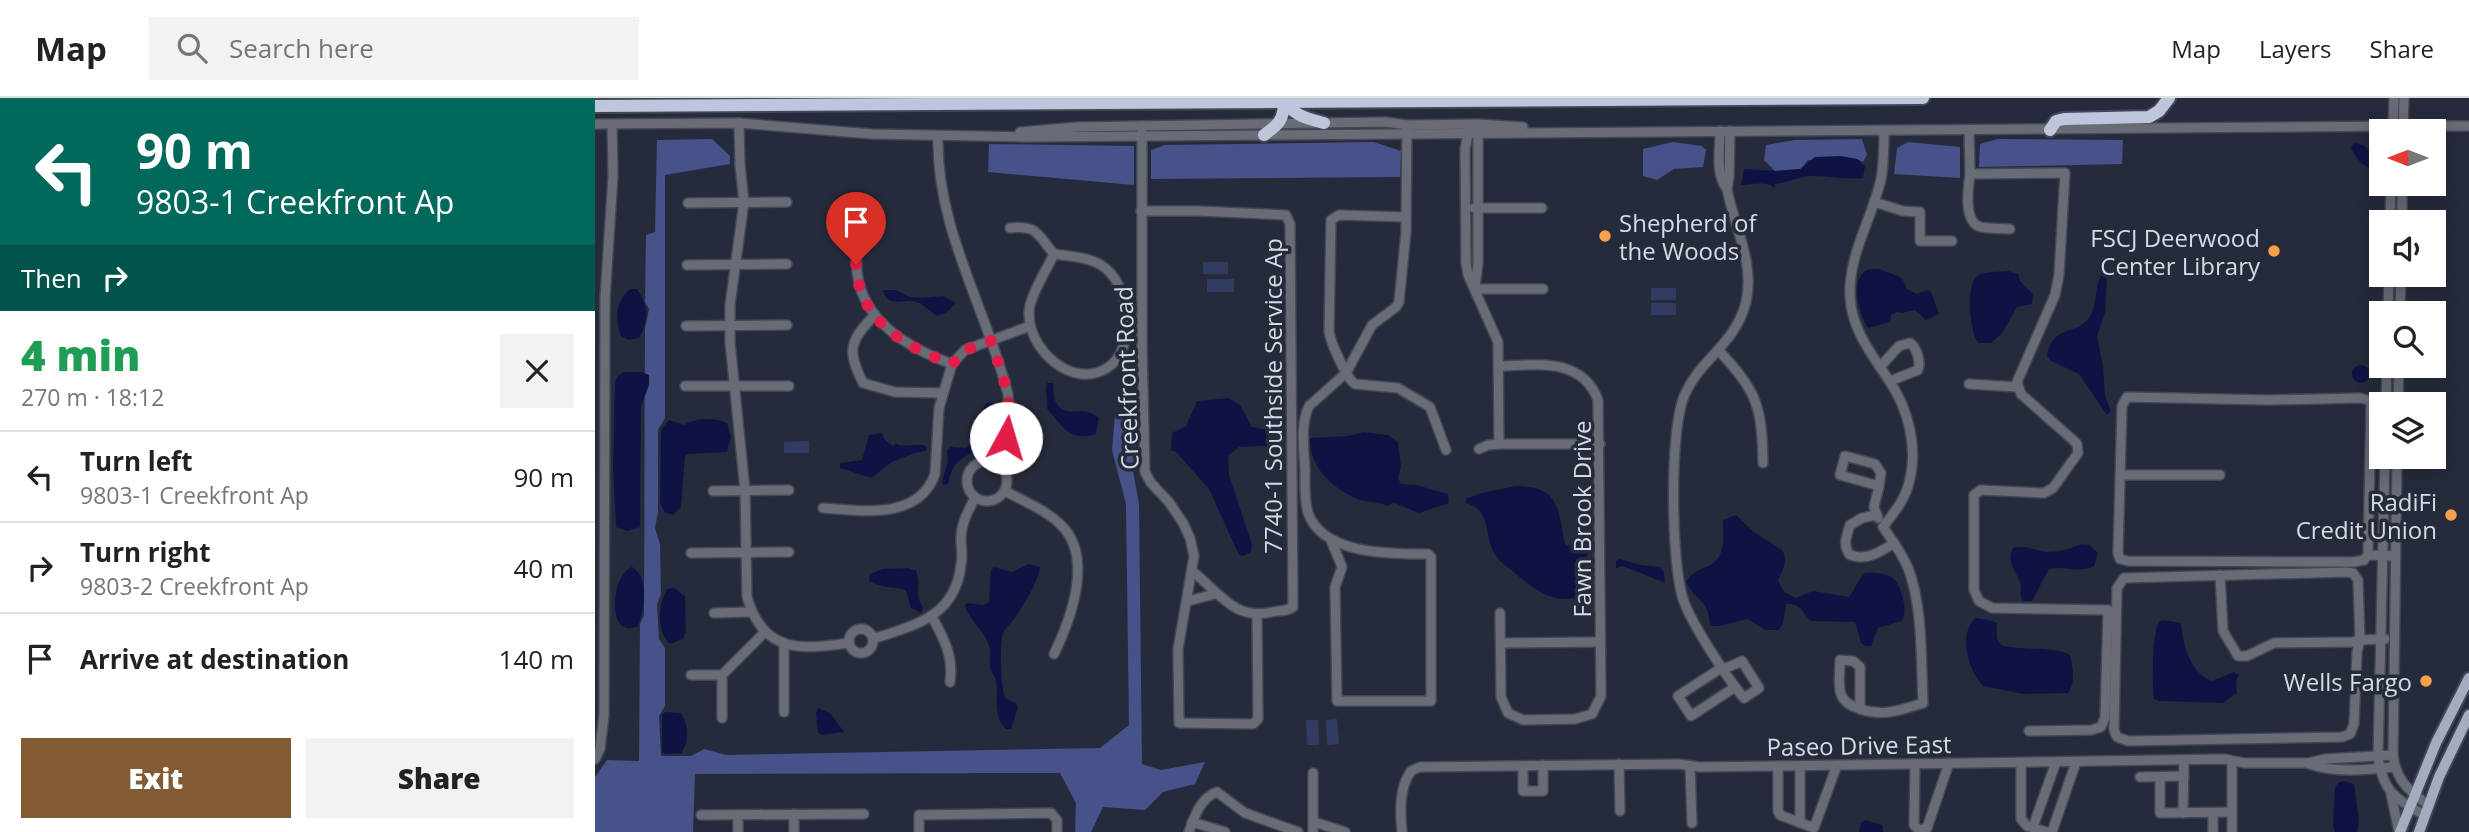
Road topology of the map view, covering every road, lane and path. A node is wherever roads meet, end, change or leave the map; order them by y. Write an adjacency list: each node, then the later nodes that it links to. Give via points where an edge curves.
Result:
1 (1923, 98): 5 (highway)
2 (2169, 98): 23 (highway, via 2149,117 2064,118)
3 (2394, 98): 9 (street)
4 (2404, 98): 10 (street)
5 (1535, 99): 6 (highway)
6 (1284, 100): 7 (highway); 12 (highway, via 1300,117); 16 (highway)
7 (620, 102): 8 (highway)
8 (595, 106)
9 (2397, 119)
10 (2401, 119)
11 (739, 123): 14 (street); 29 (street); 31 (street)
12 (1324, 123): 16 (street); 21 (street, via 1385,122)
13 (595, 124): 14 (street)
14 (612, 124): 89 (street)
15 (1142, 125): 16 (street); 27 (street); 28 (street)
16 (1279, 125): 26 (highway)
17 (2447, 126): 18 (street)
18 (2469, 126)
19 (2369, 128): 23 (street)
20 (1473, 129): 21 (street); 24 (street); 35 (street, via 1465,149); 36 (street)
21 (1407, 130): 26 (street); 40 (street)
22 (1969, 130): 23 (street); 25 (street); 30 (street)
23 (2050, 130)
24 (1725, 131): 25 (street); 56 (street, via 1719,169 1747,264 1748,289 1736,328)
25 (1884, 131): 33 (street)
26 (1263, 135): 28 (street)
27 (977, 136): 28 (street); 29 (street)
28 (1142, 136): 38 (street)
29 (938, 137): 55 (street, via 937,165 946,215)
30 (1970, 174): 42 (street, via 1969,214 1974,224); 66 (street, via 2065,173 2055,295)
31 (744, 202): 32 (street); 34 (street); 45 (street)
32 (787, 202)
33 (1874, 202): 43 (street, via 1920,212 1920,241); 59 (street, via 1855,255 1850,294 1862,339)
34 (688, 203)
35 (1466, 208): 36 (street); 48 (street, via 1468,275)
36 (1478, 208): 37 (street); 48 (street)
37 (1542, 208)
38 (1141, 211): 98 (street, Creekfront Road, via 1145,472 1186,528); 105 (street, 7740-1 Southside Service Ap, via 1286,215 1290,223 1293,607)
39 (866, 214): 50 (street, via 857,274 861,295)
40 (1406, 217): 60 (street, via 1399,302 1372,325); 60 (street, via 1339,215 1331,220 1329,331)
41 (1010, 228): 44 (street, via 1027,226)
42 (2010, 229)
43 (1952, 241)
44 (1054, 254): 54 (street, via 1030,305); 54 (street, via 1091,260 1119,283 1126,307 1123,347 1102,371 1074,373 1048,356)
45 (736, 264): 46 (street); 47 (street); 51 (street)
46 (786, 264)
47 (687, 265)
48 (1475, 289): 49 (street); 58 (street, via 1497,342)
49 (1543, 289)
50 (874, 316): 57 (street, via 910,346); 67 (street, via 857,335 852,350 863,383 895,392)
51 (729, 325): 52 (street); 53 (street); 64 (street)
52 (787, 325)
53 (686, 326)
54 (1030, 326): 55 (street)
55 (991, 341): 57 (street, via 965,350); 73 (street, via 1010,414)
56 (1719, 351): 74 (street, via 1755,397 1763,424); 117 (street, via 1690,385 1678,416 1676,561 1687,610)
57 (952, 364): 67 (street)
58 (1499, 366): 69 (street); 70 (street, Fawn Brook Drive, via 1557,366 1582,376 1598,400)
59 (1880, 367): 61 (street); 61 (street, via 1899,346 1913,346 1918,370)
60 (1346, 373): 72 (street, via 1355,384 1398,388 1430,407); 90 (street, via 1306,412 1306,499 1312,521)
61 (1890, 382): 88 (street, via 1907,416 1912,458 1908,487)
62 (1969, 384): 66 (street)
63 (685, 386): 64 (street)
64 (734, 386): 65 (street); 81 (street)
65 (789, 386)
66 (2017, 387): 128 (street, via 2077,444 2078,453 2049,491 1981,490 1973,495 1973,590 1979,601 1992,608 2108,610 2101,727)
67 (942, 393): 86 (street, via 937,462 926,491 913,502 892,509)
68 (2369, 400): 78 (street, via 2127,397 2122,406)
69 (1499, 444): 70 (street); 71 (street)
70 (1600, 444): 112 (street, Fawn Brook Drive)
71 (1479, 449)
72 (1445, 450)
73 (996, 463): 84 (street, via 1007,475); 85 (street, via 980,461 970,470 967,483)
74 (1763, 464)
75 (2370, 469): 95 (street)
76 (2385, 469): 96 (street)
77 (2397, 469): 97 (street)
78 (2121, 475): 79 (street); 95 (street, via 2118,553 2123,561 2353,562)
79 (2220, 475)
80 (1879, 486): 80 (street, via 1840,475 1845,456 1875,464 1881,474); 87 (street)
81 (745, 490): 82 (street); 83 (street); 92 (street)
82 (789, 490)
83 (713, 491)
84 (1005, 491): 85 (street, via 991,501); 116 (street, via 1055,519 1073,543 1077,563 1073,608)
85 (975, 497): 106 (street, via 962,528 955,589)
86 (823, 508)
87 (1876, 515): 88 (street); 91 (street, via 1850,525 1846,550 1864,557)
88 (1883, 527): 91 (street)
89 (599, 531): 125 (street)
90 (1331, 540): 90 (street, via 1342,567 1335,587 1336,701 1431,701 1430,557 1367,552)
91 (1894, 543): 123 (street, via 1915,594 1923,703 1893,713)
92 (747, 552): 93 (street); 94 (street); 102 (street)
93 (789, 552)
94 (691, 553)
95 (2368, 555): 96 (street)
96 (2383, 555): 97 (street); 110 (street)
97 (2395, 556): 108 (street)
98 (1192, 571): 100 (street); 101 (street, Creekfront Road)
99 (2220, 575): 111 (street, via 2347,572 2356,576); 111 (street, via 2221,624 2242,657 2274,643); 111 (street, via 2128,578 2119,583 2114,730 2120,739 2350,734)
100 (1215, 594): 101 (street); 105 (street)
101 (1188, 601): 105 (street, Creekfront Road, via 1178,649 1179,723 1253,724 1258,719)
102 (751, 612): 103 (street); 107 (street)
103 (714, 613)
104 (1500, 613): 114 (street)
105 (1257, 615)
106 (932, 617): 109 (street); 121 (street, via 953,666)
107 (765, 632): 115 (street); 119 (street)
108 (2395, 638): 110 (street); 129 (street)
109 (873, 639): 113 (street, via 857,629); 113 (street, via 870,650 863,654)
110 (2381, 639): 111 (street); 130 (street)
111 (2360, 640)
112 (1600, 642): 114 (street); 114 (street, Fawn Brook Drive, via 1601,696 1596,710 1575,719 1523,720 1508,713 1501,697)
113 (848, 643): 115 (street)
114 (1501, 643)
115 (784, 644): 124 (street)
116 (1054, 654)
117 (1724, 668): 122 (street); 122 (street, via 1742,661 1759,688 1744,698); 122 (street, via 1678,696 1691,716)
118 (691, 675): 119 (street)
119 (722, 675): 127 (street)
120 (2469, 678): 154 (main road)
121 (950, 682)
122 (1735, 687)
123 (1860, 709): 123 (street, via 1841,698 1840,660 1860,667)
124 (784, 712)
125 (599, 715): 131 (street, via 600,749)
126 (2469, 715): 156 (main road)
127 (722, 718)
128 (2029, 730)
129 (2393, 755): 130 (street, Paseo Drive East); 147 (street)
130 (2378, 757): 138 (street, Paseo Drive East); 148 (street)
131 (595, 759)
132 (2184, 760): 133 (street, Paseo Drive East); 135 (street, Paseo Drive East); 150 (street)
133 (2232, 761): 138 (street, Paseo Drive East); 158 (street)
134 (2056, 762): 135 (street, Paseo Drive East); 137 (street, Paseo Drive East); 169 (street)
135 (2076, 762): 178 (street)
136 (1949, 763): 137 (street, Paseo Drive East); 140 (street, Paseo Drive East); 140 (street, via 1923,830 1914,825)
137 (2021, 763): 169 (street, via 2021,819)
138 (2308, 763): 148 (street, Paseo Drive East, via 2325,768)
139 (1619, 764): 141 (street, Paseo Drive East); 144 (street, Paseo Drive East); 157 (street)
140 (1915, 764): 142 (street, Paseo Drive East)
141 (1543, 765): 143 (street, Paseo Drive East); 143 (street, via 1543,791 1523,791)
142 (1837, 765): 146 (street, Paseo Drive East); 166 (street, via 1814,828)
143 (1523, 766): 177 (street, Paseo Drive East, via 1420,767 1411,771 1402,798)
144 (1691, 766): 145 (street, Paseo Drive East); 165 (street)
145 (1778, 766): 146 (street, Paseo Drive East); 166 (street, via 1778,811)
146 (1800, 766): 166 (street)
147 (2394, 767): 148 (street, Paseo Drive East); 154 (street)
148 (2380, 769): 153 (street)
149 (1313, 773): 168 (street)
150 (2184, 776): 152 (street); 159 (street)
151 (2140, 777): 152 (street)
152 (2160, 777): 159 (street, via 2160,813)
153 (2391, 794): 155 (street); 181 (street)
154 (2414, 794): 155 (main road); 156 (street)
155 (2409, 806): 156 (street); 181 (main road)
156 (2426, 810): 182 (main road)
157 (1620, 811)
158 (2232, 812): 160 (street); 180 (street)
159 (2183, 813): 160 (street)
160 (2213, 813): 179 (street)
161 (794, 814): 162 (street); 163 (street); 171 (street)
162 (864, 814)
163 (738, 815): 164 (street); 170 (street)
164 (701, 816)
165 (1692, 823)
166 (1800, 823)
167 (1191, 827): 174 (street); 175 (street, via 1209,795 1217,792 1245,813)
168 (1313, 827): 176 (street)
169 (2033, 827): 178 (street)
170 (738, 832)
171 (794, 832)
172 (919, 832): 173 (street, via 919,815 1051,813 1057,820)
173 (1057, 832)
174 (1225, 832)
175 (1299, 832)
176 (1345, 832)
177 (1402, 832)
178 (2050, 832)
179 (2213, 832)
180 (2232, 832)
181 (2400, 832)
182 (2419, 832)

